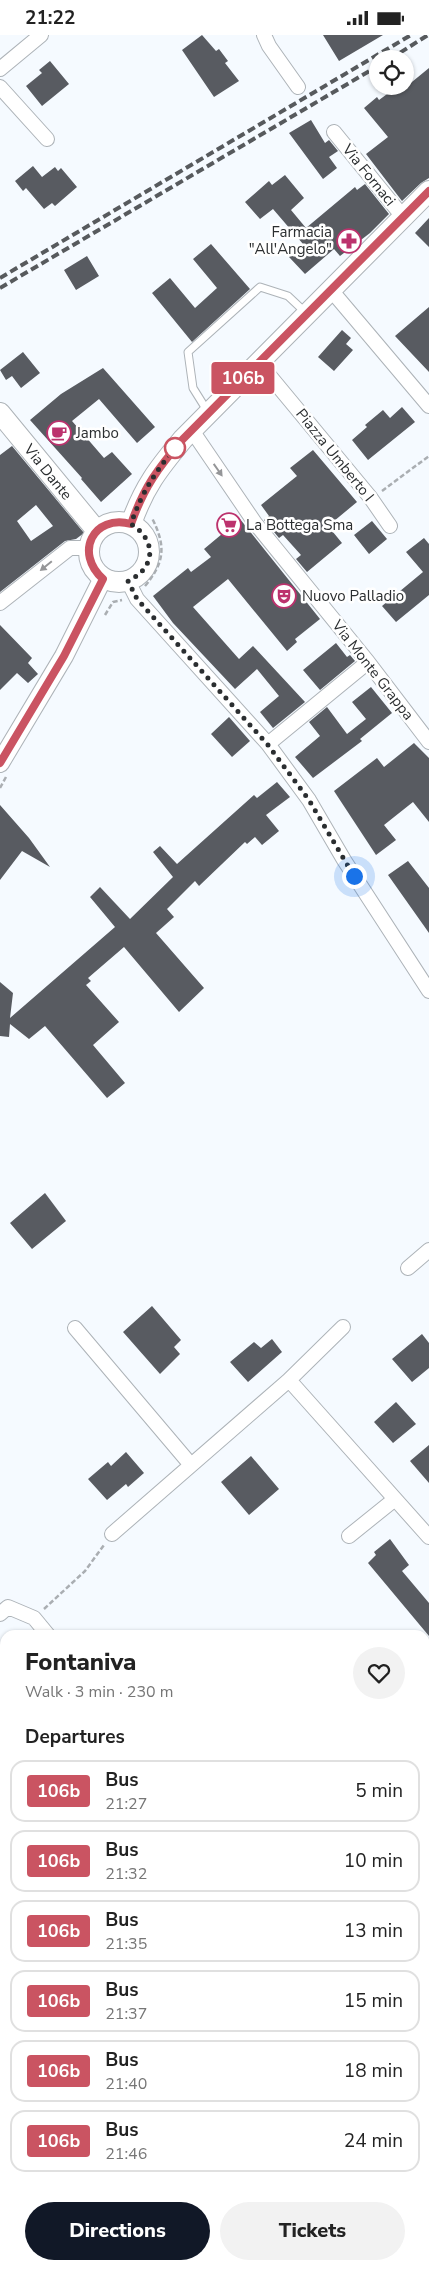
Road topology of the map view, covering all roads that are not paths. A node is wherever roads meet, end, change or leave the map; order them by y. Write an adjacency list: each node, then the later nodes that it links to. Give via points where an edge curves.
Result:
1 (41, 35): 3 (street)
2 (264, 35): 5 (street)
3 (0, 69)
4 (0, 87): 7 (street)
5 (298, 87)
6 (334, 132): 9 (street, Via Fornaci)
7 (47, 139)
8 (429, 191): 9 (main road)
9 (404, 218): 10 (main road)
10 (331, 290): 11 (main road); 13 (street)
11 (307, 314): 12 (main road); 14 (lane, via 288,296 260,287 188,352 193,389)
12 (259, 363): 14 (main road); 18 (street, Piazza Umberto I, via 370,497)
13 (429, 407)
14 (208, 412): 16 (main road)
15 (0, 413): 19 (main road, Via Dante)
16 (192, 429): 17 (main road, via 152,476 140,497); 23 (street, Via Monte Grappa, one-way to 23, via 255,523)
17 (131, 524): 19 (main road, via 113,522); 21 (main road, via 145,536 150,554 143,571)
18 (390, 526)
19 (93, 540): 20 (main road, via 92,565); 22 (street, one-way to 22, via 70,548)
20 (103, 579): 21 (main road, via 119,583); 26 (street, via 64,656)
21 (128, 581): 25 (street, via 137,599)
22 (0, 603)
23 (368, 662): 24 (street, Via Monte Grappa); 25 (street)
24 (429, 743)
25 (268, 745): 27 (street, via 309,800)
26 (0, 763)
27 (429, 991)
28 (429, 1250): 29 (street)
29 (408, 1268)
30 (343, 1327): 32 (street)
31 (75, 1328): 33 (street)
32 (289, 1380): 33 (street); 34 (street)
33 (190, 1465): 35 (street)
34 (395, 1499): 36 (street); 37 (street)
35 (112, 1534)
36 (349, 1536)
37 (429, 1537)
38 (0, 1614): 39 (street, via 8,1607 34,1618)
39 (44, 1630)

